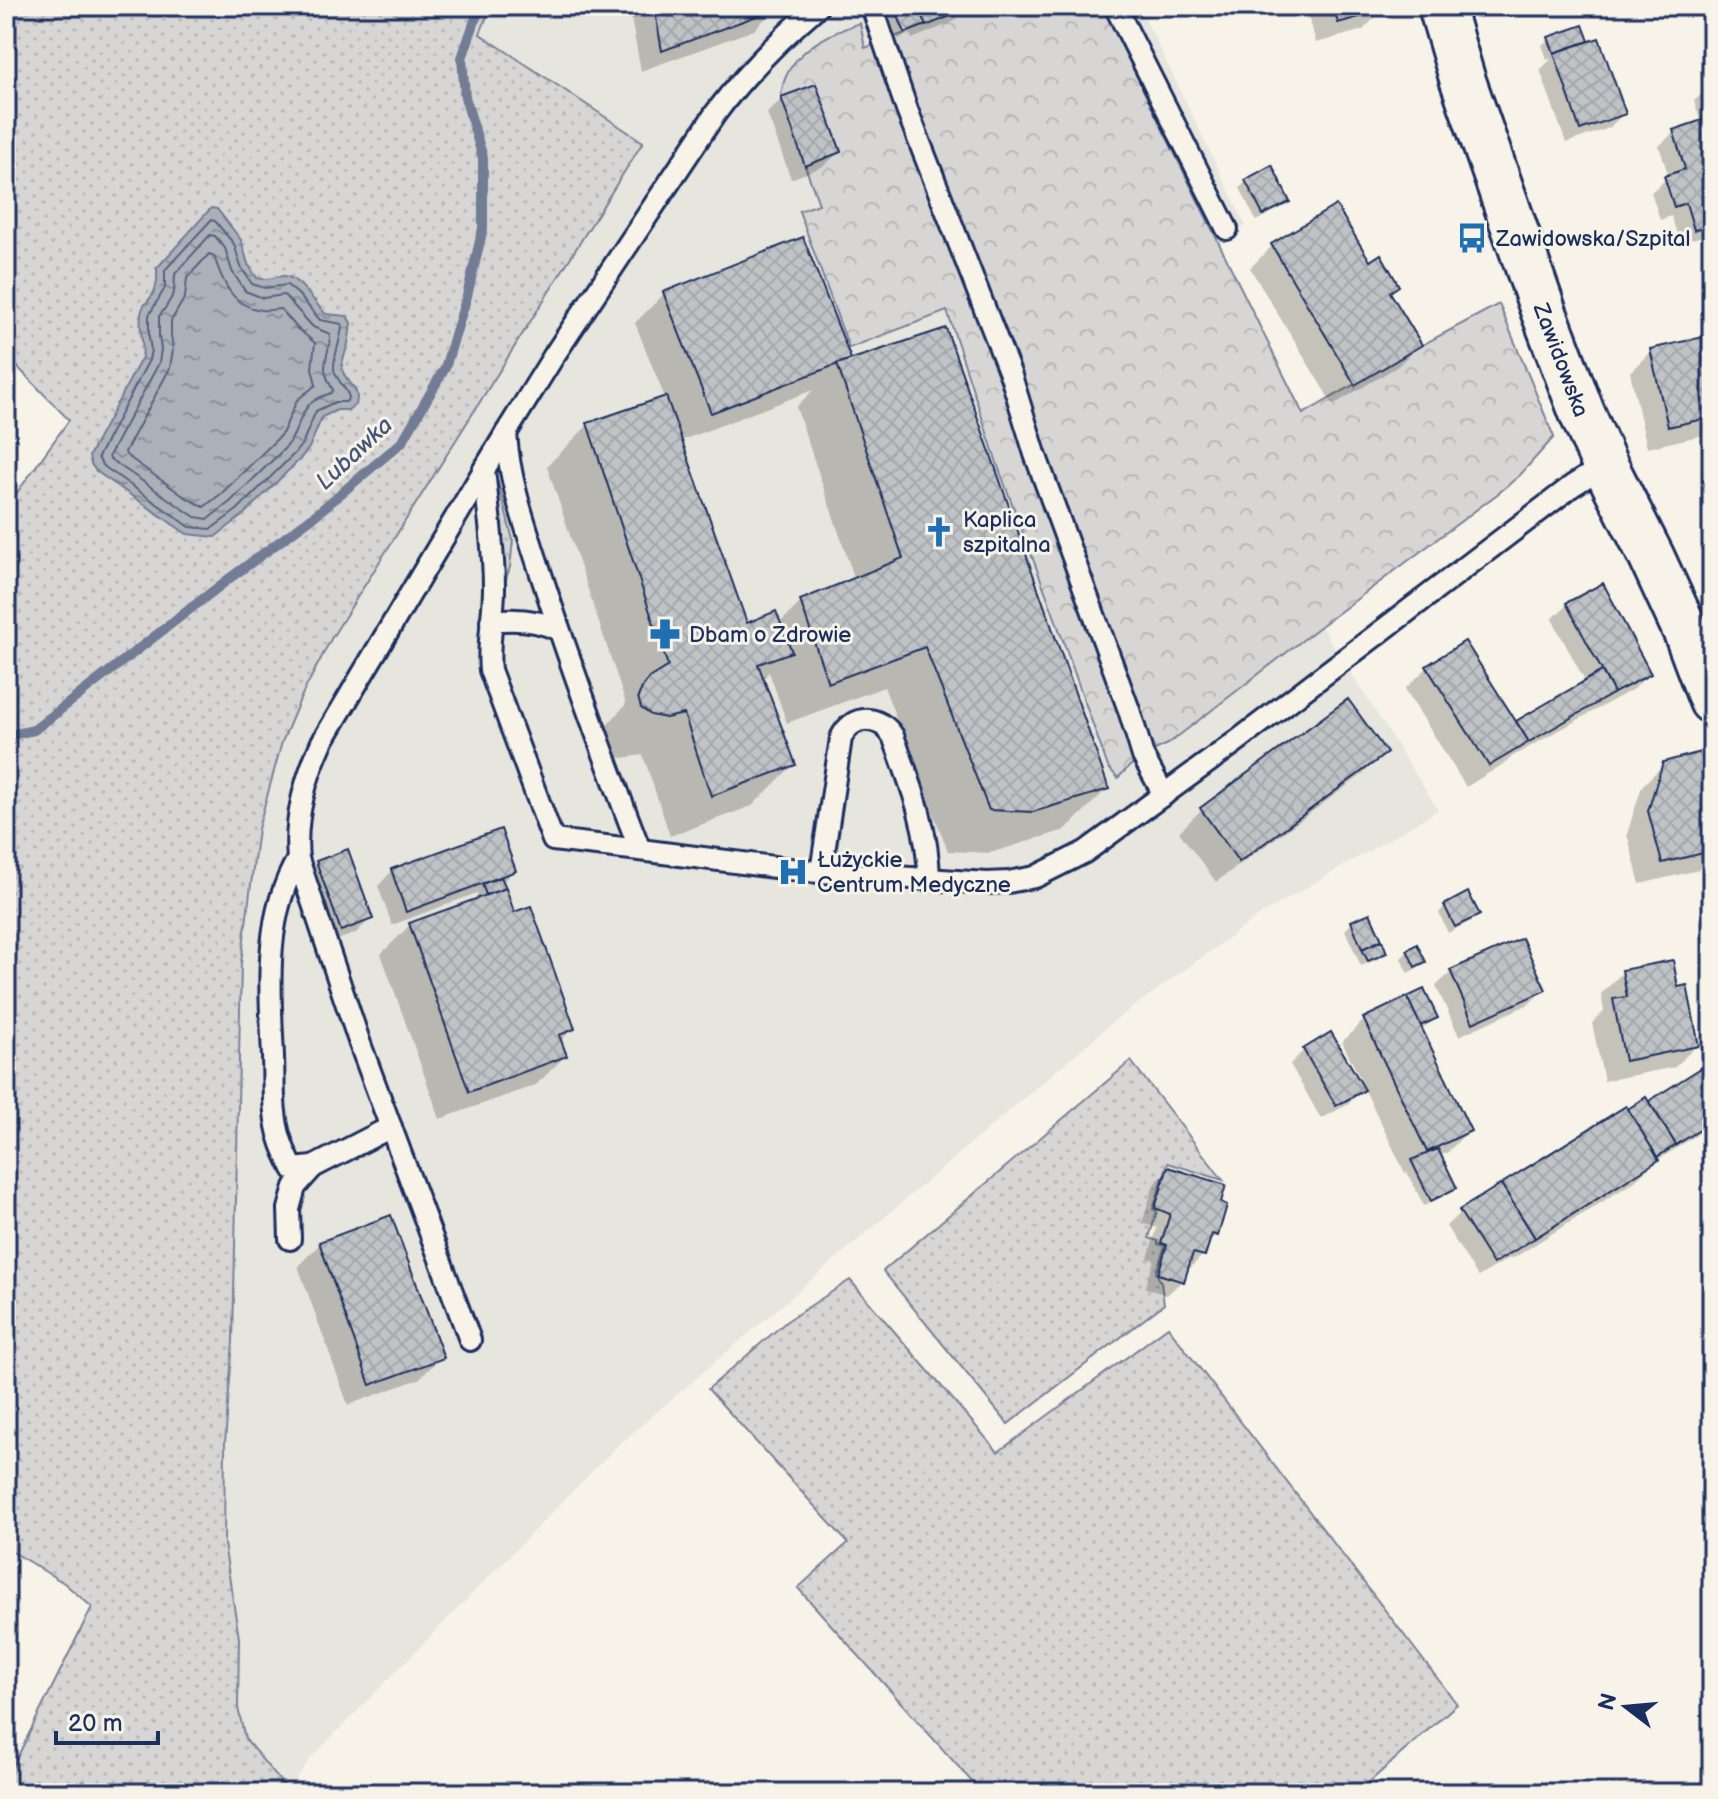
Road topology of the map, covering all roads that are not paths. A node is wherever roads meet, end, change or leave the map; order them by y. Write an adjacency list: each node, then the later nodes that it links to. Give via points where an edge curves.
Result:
1 (818, 6): 6 (lane, via 735,86)
2 (872, 6): 12 (lane, via 1011,376 1143,756)
3 (1115, 6): 5 (lane)
4 (1441, 6): 7 (main road, Zawidowska, via 1543,310)
5 (1227, 229)
6 (506, 433): 8 (lane); 10 (lane, via 513,485)
7 (1605, 465): 11 (main road, Zawidowska, via 1686,632); 12 (lane)
8 (484, 469): 9 (lane, via 494,581); 14 (lane, via 322,742 298,817)
9 (491, 621): 10 (lane, via 528,620); 13 (lane, via 488,658 493,683 553,840)
10 (559, 630): 13 (lane)
11 (1712, 701)
12 (1164, 795): 16 (lane, via 1085,852 1035,877 987,883)
13 (640, 850): 15 (lane)
14 (298, 859): 17 (lane); 18 (lane, via 288,876 274,932 274,1099 280,1140 293,1169)
15 (821, 872): 16 (lane); 16 (lane, via 841,738 863,720 875,721 893,736 924,827)
16 (929, 879)
17 (391, 1127): 18 (lane); 20 (lane)
18 (313, 1167): 19 (lane, via 295,1187)
19 (290, 1239)
20 (470, 1340)

